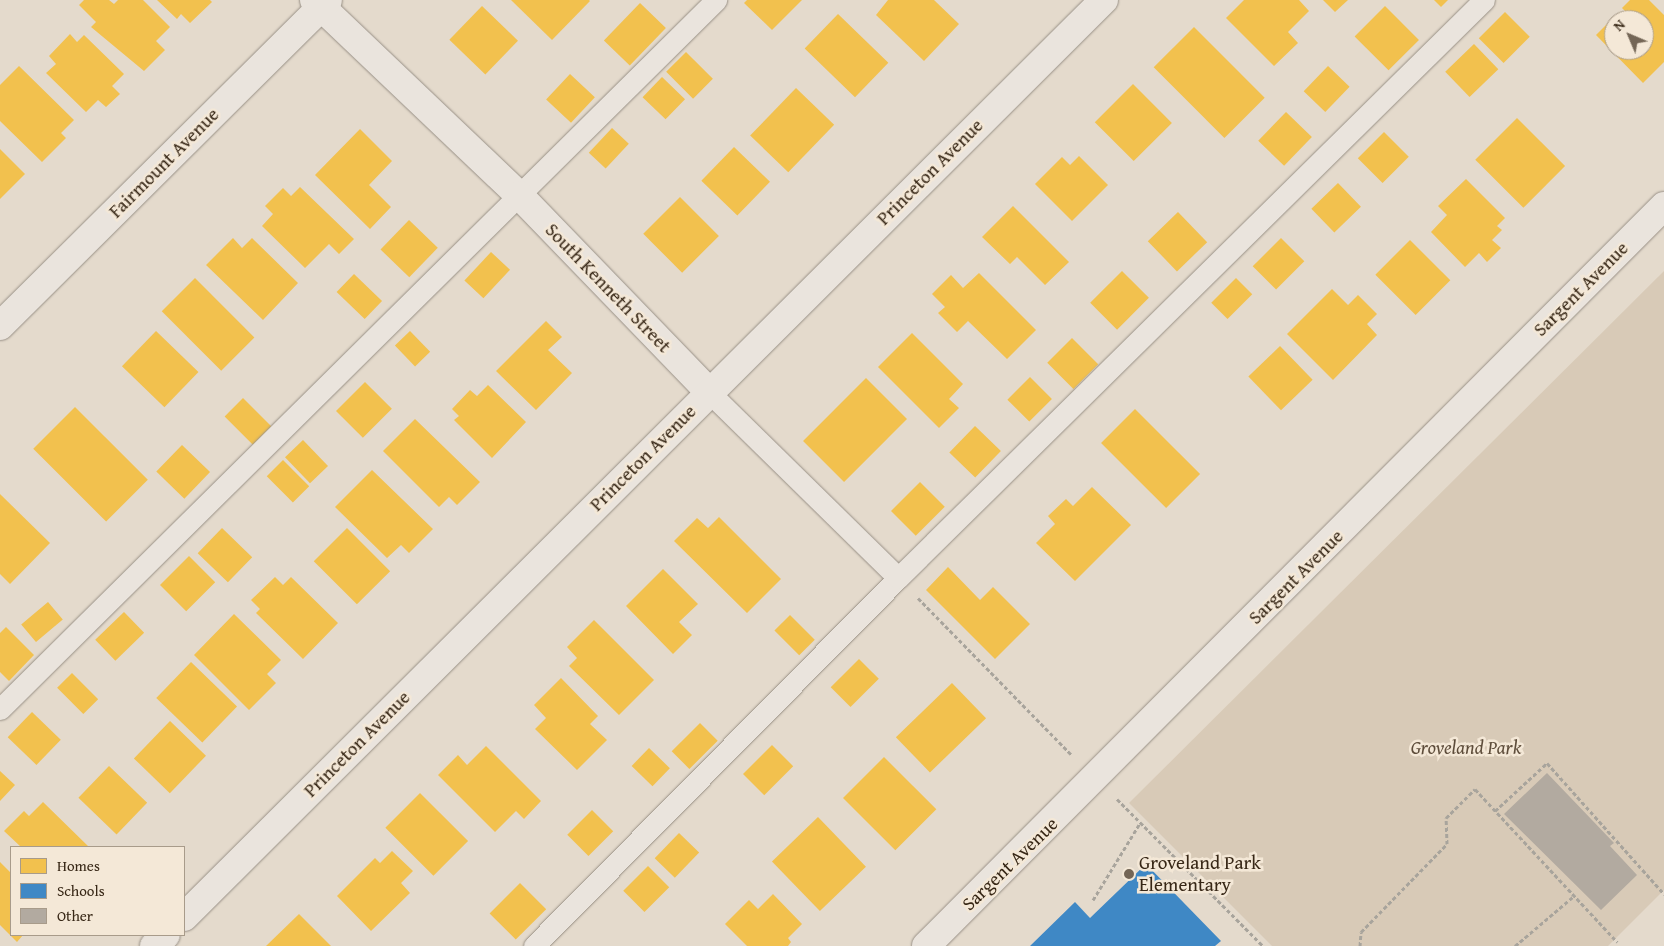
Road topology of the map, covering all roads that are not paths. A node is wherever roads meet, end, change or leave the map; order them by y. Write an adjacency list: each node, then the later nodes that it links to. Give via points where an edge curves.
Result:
1 (716, 0): 5 (lane)
2 (1104, 0): 8 (street, Princeton Avenue)
3 (1484, 0): 9 (lane)
4 (321, 2): 5 (street, South Kenneth Street); 7 (street, Fairmount Avenue)
5 (519, 195): 8 (street, South Kenneth Street); 10 (lane)
6 (1664, 206): 15 (street, Sargent Avenue)
7 (0, 326)
8 (709, 392): 9 (lane, South Kenneth Street); 11 (street, Princeton Avenue)
9 (898, 578): 14 (lane)
10 (0, 709)
11 (185, 916)
12 (165, 936): 13 (street)
13 (154, 946)
14 (534, 946)
15 (926, 946)

